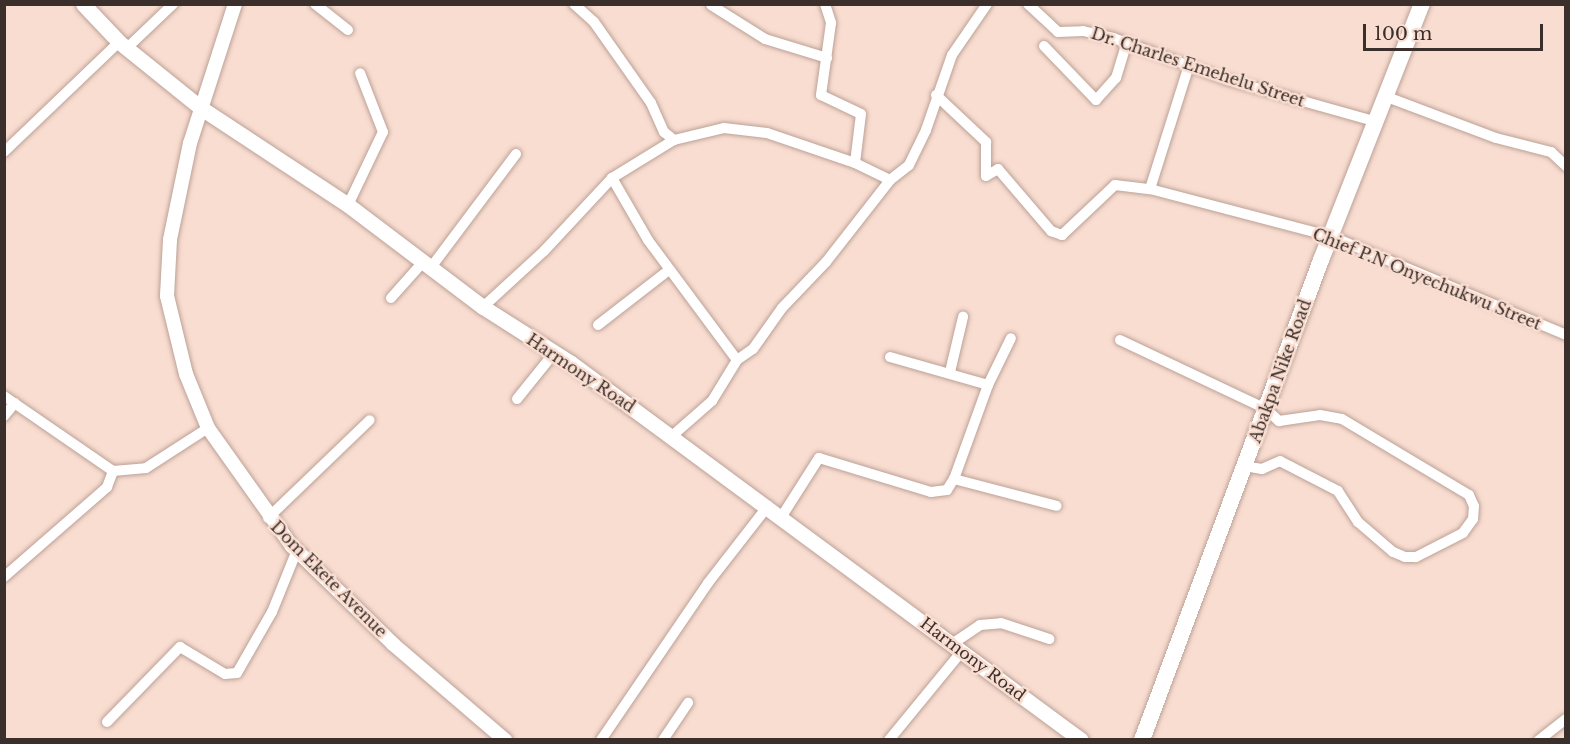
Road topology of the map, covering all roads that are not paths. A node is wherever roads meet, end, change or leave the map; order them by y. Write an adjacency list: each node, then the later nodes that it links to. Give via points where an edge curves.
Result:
1 (83, 4): 13 (main road, Harmony Road)
2 (173, 4): 13 (street)
3 (235, 4): 20 (street, Dom Ekete Avenue)
4 (315, 4): 11 (street)
5 (574, 4): 22 (street, via 594,22 651,103 664,132)
6 (711, 4): 15 (street, via 765,39)
7 (825, 4): 15 (street, via 831,22)
8 (987, 4): 18 (street, via 952,55)
9 (1028, 4): 12 (street, Dr. Charles Emehelu Street, via 1058,32 1095,33)
10 (1422, 4): 19 (main road, Abakpa Nike Road)
11 (348, 30)
12 (1127, 43): 14 (street, via 1116,78 1096,100); 16 (street, Dr. Charles Emehelu Street)
13 (123, 45): 20 (main road, Harmony Road); 23 (street)
14 (1044, 46)
15 (827, 58): 25 (street, via 821,95 861,114)
16 (1189, 65): 21 (street, Dr. Charles Emehelu Street); 29 (street)
17 (360, 73): 30 (street, via 383,132)
18 (936, 95): 28 (street, via 909,165); 29 (street, Chief P.N Onyechukwu Street, via 986,142 986,176 998,169 1051,231 1062,235 1070,230 1115,185)
19 (1387, 97): 21 (main road, Abakpa Nike Road); 26 (street, via 1496,138 1551,152)
20 (201, 108): 30 (main road, Harmony Road); 52 (street, Dom Ekete Avenue, via 170,240 166,284 171,325)
21 (1377, 122): 31 (main road, Abakpa Nike Road)
22 (674, 140): 25 (street, via 724,128 742,129 767,133); 27 (street)
23 (4, 152)
24 (516, 153): 32 (street)
25 (855, 163): 28 (street)
26 (1566, 166)
27 (612, 178): 33 (street); 35 (street, via 544,251)
28 (890, 180): 43 (street, via 826,262 782,308 753,349)
29 (1150, 189): 31 (street, Chief P.N Onyechukwu Street)
30 (348, 205): 32 (main road, Harmony Road)
31 (1333, 237): 38 (street, Chief P.N Onyechukwu Street); 49 (main road, Abakpa Nike Road)
32 (428, 263): 34 (street); 35 (main road, Harmony Road)
33 (669, 270): 37 (street); 43 (street)
34 (392, 298)
35 (483, 307): 41 (main road, Harmony Road)
36 (963, 317): 44 (street)
37 (598, 325)
38 (1566, 335)
39 (1011, 338): 45 (street)
40 (1120, 340): 49 (street)
41 (554, 353): 47 (street); 53 (main road, Harmony Road)
42 (890, 357): 44 (street)
43 (736, 360): 53 (street, via 712,401)
44 (950, 372): 45 (street)
45 (988, 385): 56 (street)
46 (4, 396): 48 (street)
47 (518, 399)
48 (15, 403): 50 (street); 55 (street)
49 (1266, 409): 54 (main road, Abakpa Nike Road); 54 (street, via 1279,421 1320,415 1354,425 1469,495 1474,506 1473,519 1463,533 1416,557 1405,557 1393,552 1358,522 1338,491 1280,461 1262,469)
50 (4, 416)
51 (370, 420): 60 (street)
52 (208, 428): 55 (street, via 146,468); 60 (street, Dom Ekete Avenue)
53 (672, 436): 57 (main road, Harmony Road)
54 (1244, 466): 73 (main road, Abakpa Nike Road)
55 (113, 471): 62 (street, via 107,487)
56 (954, 479): 58 (street); 59 (street, via 947,490 931,492 819,458)
57 (768, 506): 59 (main road, Harmony Road); 69 (street, via 708,583)
58 (1057, 506)
59 (782, 516): 64 (main road, Harmony Road)
60 (268, 518): 61 (street, Dom Ekete Avenue)
61 (297, 550): 67 (street, via 272,612 237,673 225,674 180,647); 68 (street, Dom Ekete Avenue, via 393,644)
62 (4, 577)
63 (1049, 639): 64 (street, via 1014,626 989,623)
64 (957, 647): 71 (street); 72 (main road, Harmony Road)
65 (688, 703): 70 (street)
66 (1566, 719): 74 (street)
67 (107, 723)
68 (505, 740)
69 (601, 740)
70 (663, 740)
71 (889, 740)
72 (1082, 740)
73 (1142, 740)
74 (1539, 740)

